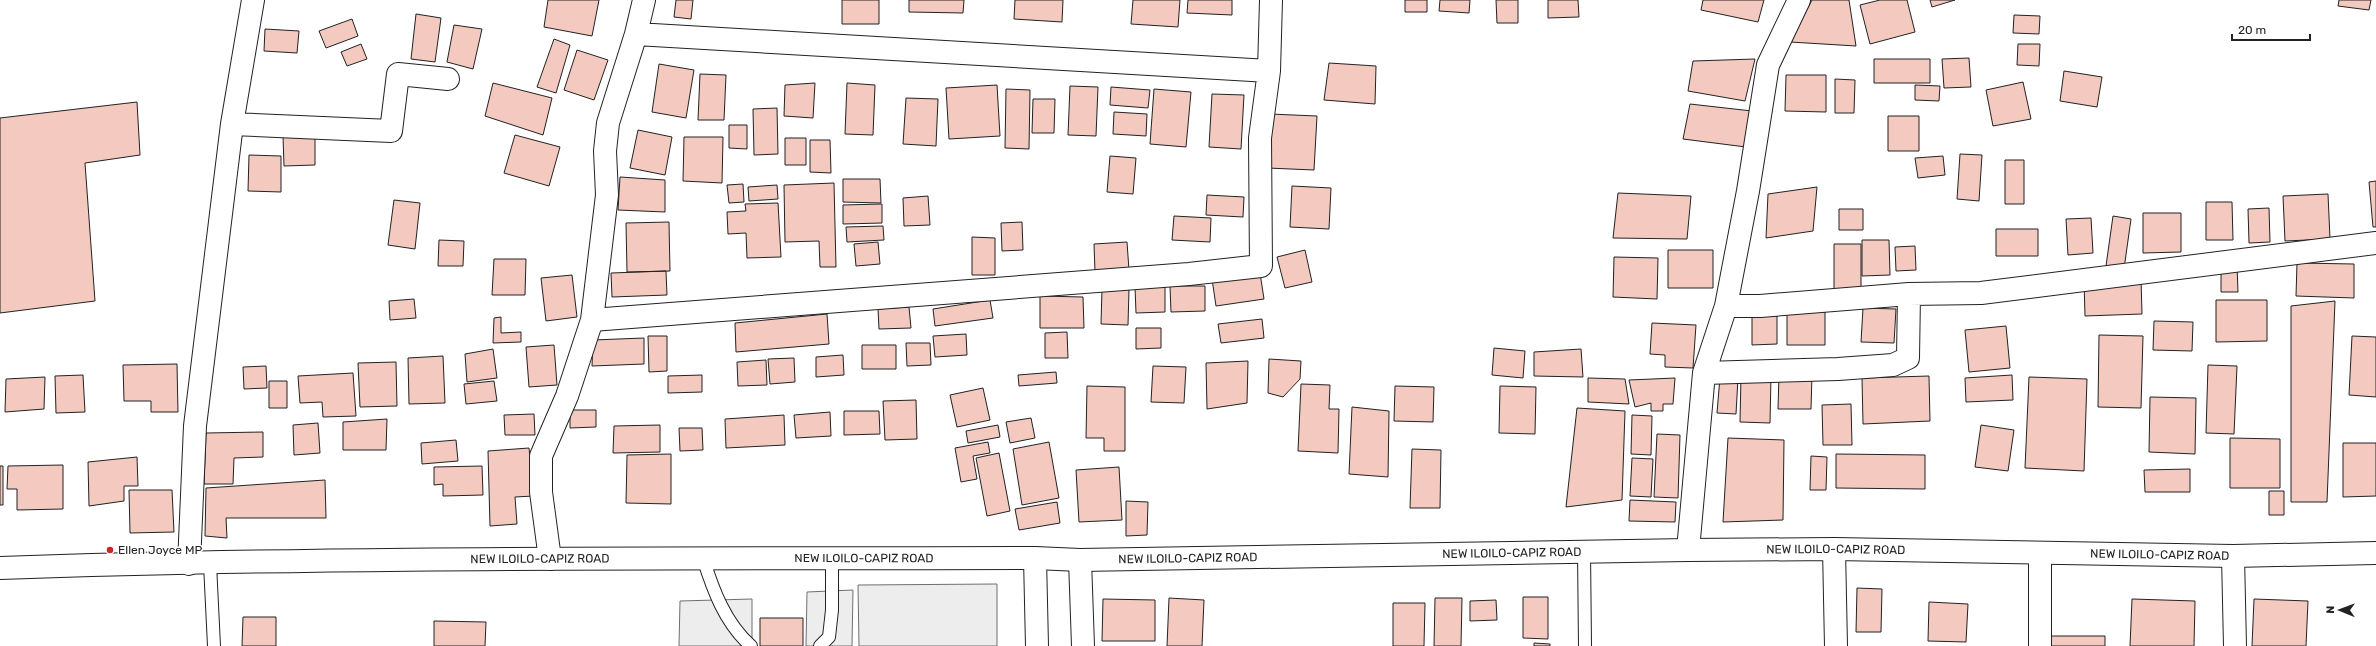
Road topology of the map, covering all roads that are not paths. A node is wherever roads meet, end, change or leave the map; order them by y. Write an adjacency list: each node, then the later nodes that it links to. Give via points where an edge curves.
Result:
1 (253, 0): 8 (main road)
2 (644, 0): 5 (main road)
3 (1271, 0): 6 (main road)
4 (1799, 0): 11 (main road, via 1768,65)
5 (636, 34): 6 (main road); 12 (main road, via 608,123 605,151 607,195)
6 (1269, 71): 12 (main road, via 1260,138 1262,266 1189,274)
7 (448, 79): 8 (main road, via 398,74 391,132)
8 (232, 124): 25 (main road, via 194,426)
9 (2376, 243): 10 (main road, via 1981,293)
10 (1909, 294): 11 (main road, via 1760,306); 13 (main road, via 1908,358 1893,365 1838,370)
11 (1726, 306): 13 (main road)
12 (592, 320): 23 (main road, via 567,396 541,456 541,492)
13 (1704, 373): 15 (main road)
14 (1834, 549): 15 (main road, NEW ILOILO-CAPIZ ROAD); 17 (main road, NEW ILOILO-CAPIZ ROAD); 33 (main road)
15 (1688, 550): 16 (main road, NEW ILOILO-CAPIZ ROAD)
16 (1584, 551): 24 (main road, NEW ILOILO-CAPIZ ROAD); 32 (lane)
17 (2040, 553): 19 (main road, NEW ILOILO-CAPIZ ROAD); 34 (main road)
18 (2376, 553): 19 (main road, NEW ILOILO-CAPIZ ROAD)
19 (2233, 556): 35 (main road)
20 (703, 558): 21 (main road, NEW ILOILO-CAPIZ ROAD); 23 (main road, NEW ILOILO-CAPIZ ROAD); 28 (lane, via 715,596 742,638)
21 (832, 558): 22 (main road, NEW ILOILO-CAPIZ ROAD); 29 (lane, via 829,637)
22 (1035, 558): 24 (main road, NEW ILOILO-CAPIZ ROAD); 30 (main road)
23 (550, 559): 25 (main road, NEW ILOILO-CAPIZ ROAD)
24 (1080, 560): 31 (main road)
25 (199, 564): 26 (main road, NEW ILOILO-CAPIZ ROAD); 27 (lane)
26 (0, 568)
27 (214, 646)
28 (751, 646)
29 (820, 646)
30 (1037, 646)
31 (1083, 646)
32 (1585, 646)
33 (1836, 646)
34 (2040, 646)
35 (2235, 646)

